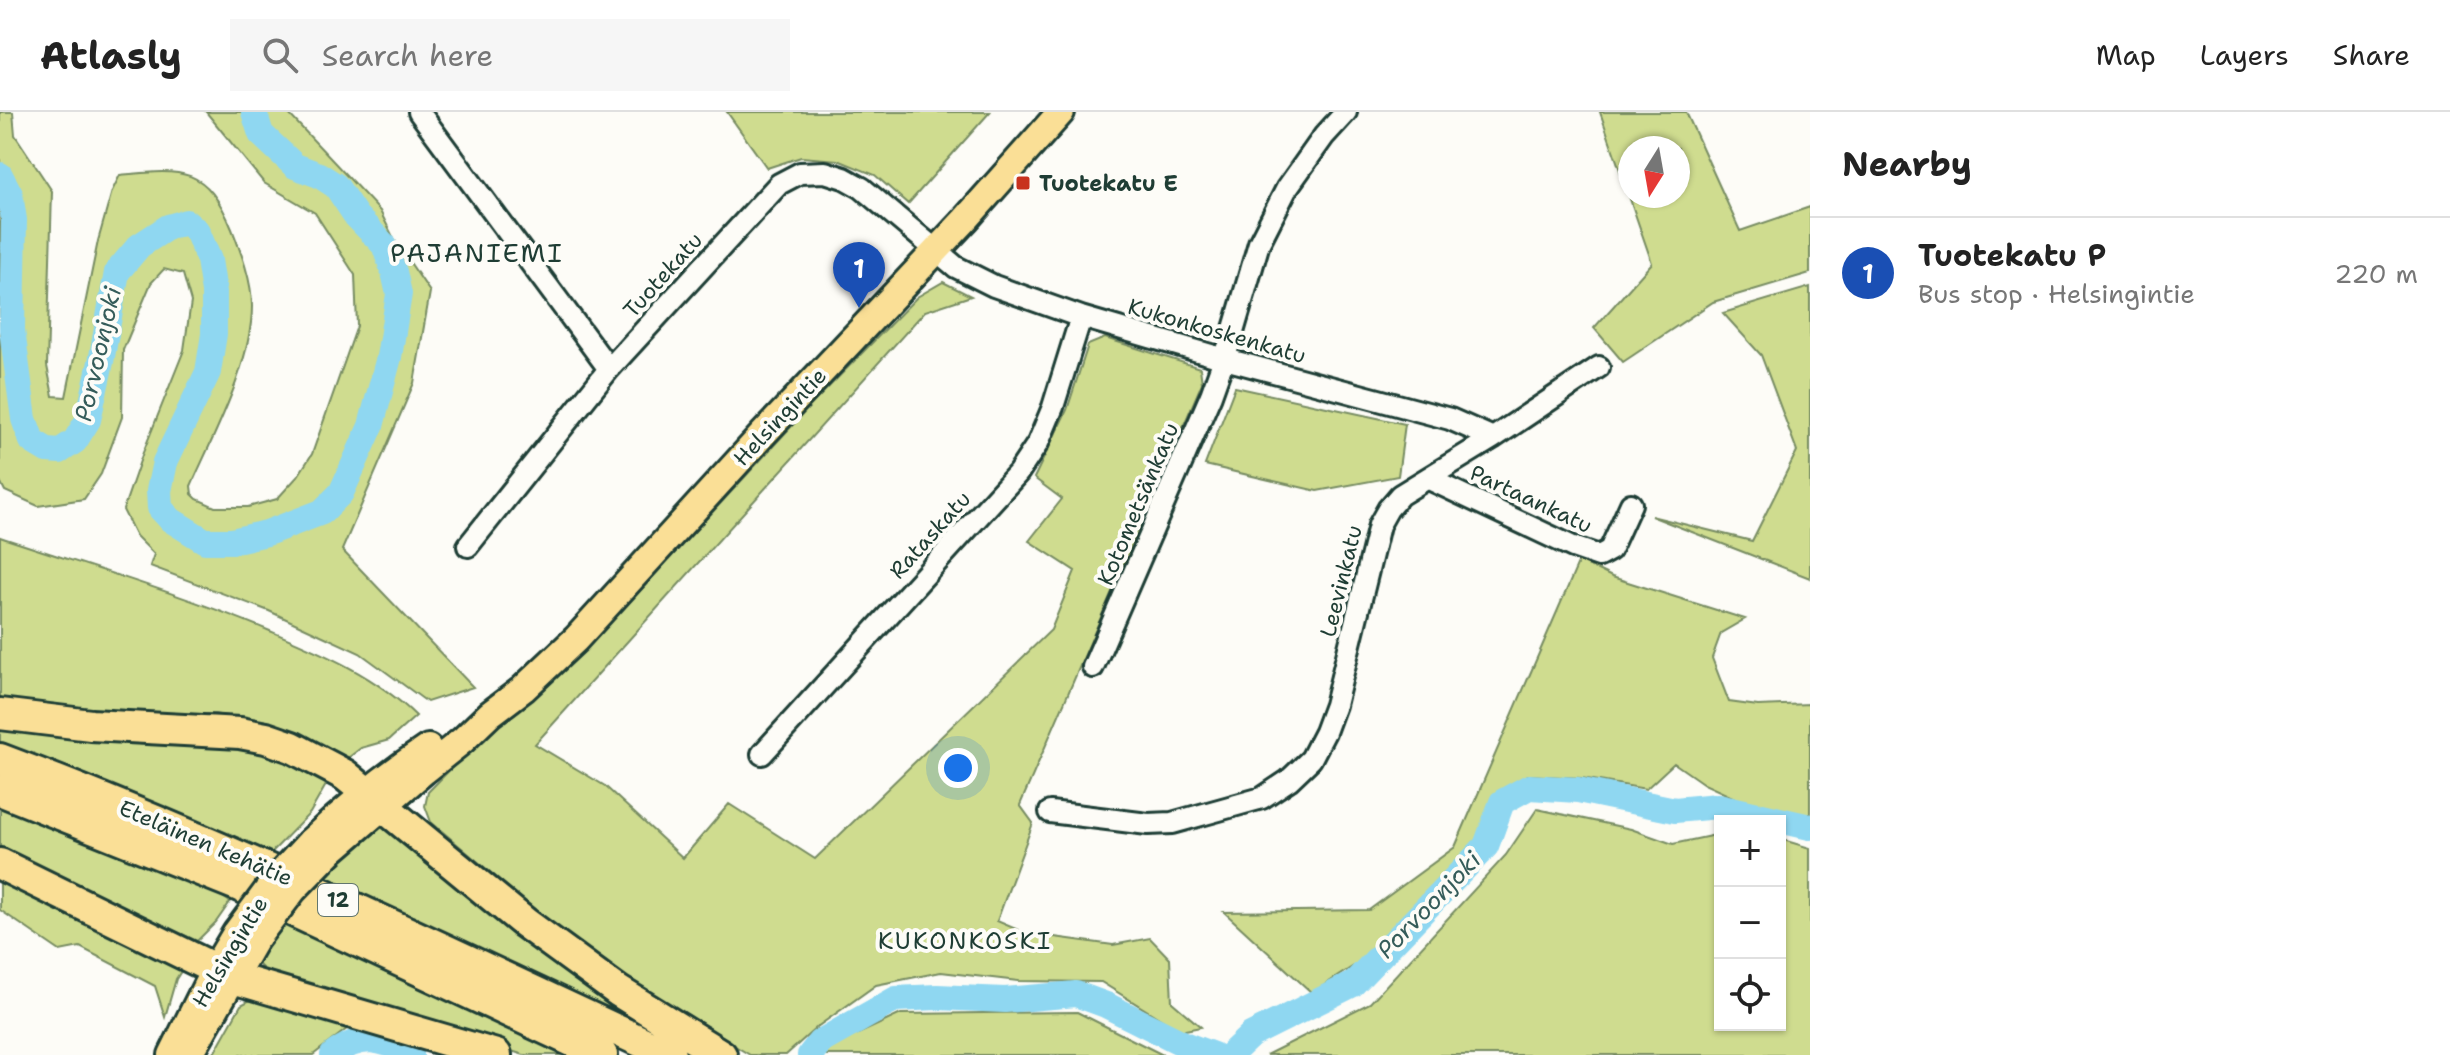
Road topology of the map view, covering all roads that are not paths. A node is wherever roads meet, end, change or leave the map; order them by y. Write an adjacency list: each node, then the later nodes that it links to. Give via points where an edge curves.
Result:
1 (419, 112): 8 (street)
2 (1061, 112): 4 (main road, Helsingintie)
3 (1346, 112): 6 (street, Kotometsänkatu, via 1287,188 1259,243)
4 (935, 251): 5 (street, Kukonkoskenkatu, via 994,286); 8 (street, Tuotekatu, via 862,188 825,172 800,173 779,184); 18 (main road, Helsingintie, via 576,639 463,740)
5 (1081, 317): 6 (street, Kukonkoskenkatu); 15 (street, Rataskatu, via 1053,407 1018,473)
6 (1225, 359): 9 (street, Kukonkoskenkatu, via 1450,419); 13 (street, Kotometsänkatu)
7 (1599, 367): 9 (street, Leevinkatu)
8 (609, 369): 12 (street, Tuotekatu)
9 (1493, 438): 10 (street, Leevinkatu)
10 (1429, 479): 11 (street, Partaankatu, via 1599,556 1610,550); 19 (street, Leevinkatu, via 1400,495 1379,525 1335,705 1311,759 1289,780 1262,798 1172,823)
11 (1631, 504)
12 (468, 546)
13 (1093, 667)
14 (0, 714): 18 (highway, via 266,738 330,767)
15 (762, 754)
16 (0, 759): 26 (highway, Eteläinen kehätie / 12, via 249,860)
17 (0, 790): 25 (highway, Eteläinen kehätie / 12, via 235,884)
18 (373, 800): 21 (main road, Helsingintie, bridge, via 321,846 293,890 245,937); 27 (highway, via 572,958)
19 (1050, 812)
20 (0, 864): 21 (highway)
21 (223, 974): 22 (main road, Helsingintie); 23 (main road, Helsingintie); 24 (highway)
22 (172, 1055)
23 (190, 1055)
24 (496, 1055)
25 (602, 1055)
26 (670, 1055)
27 (721, 1055)

